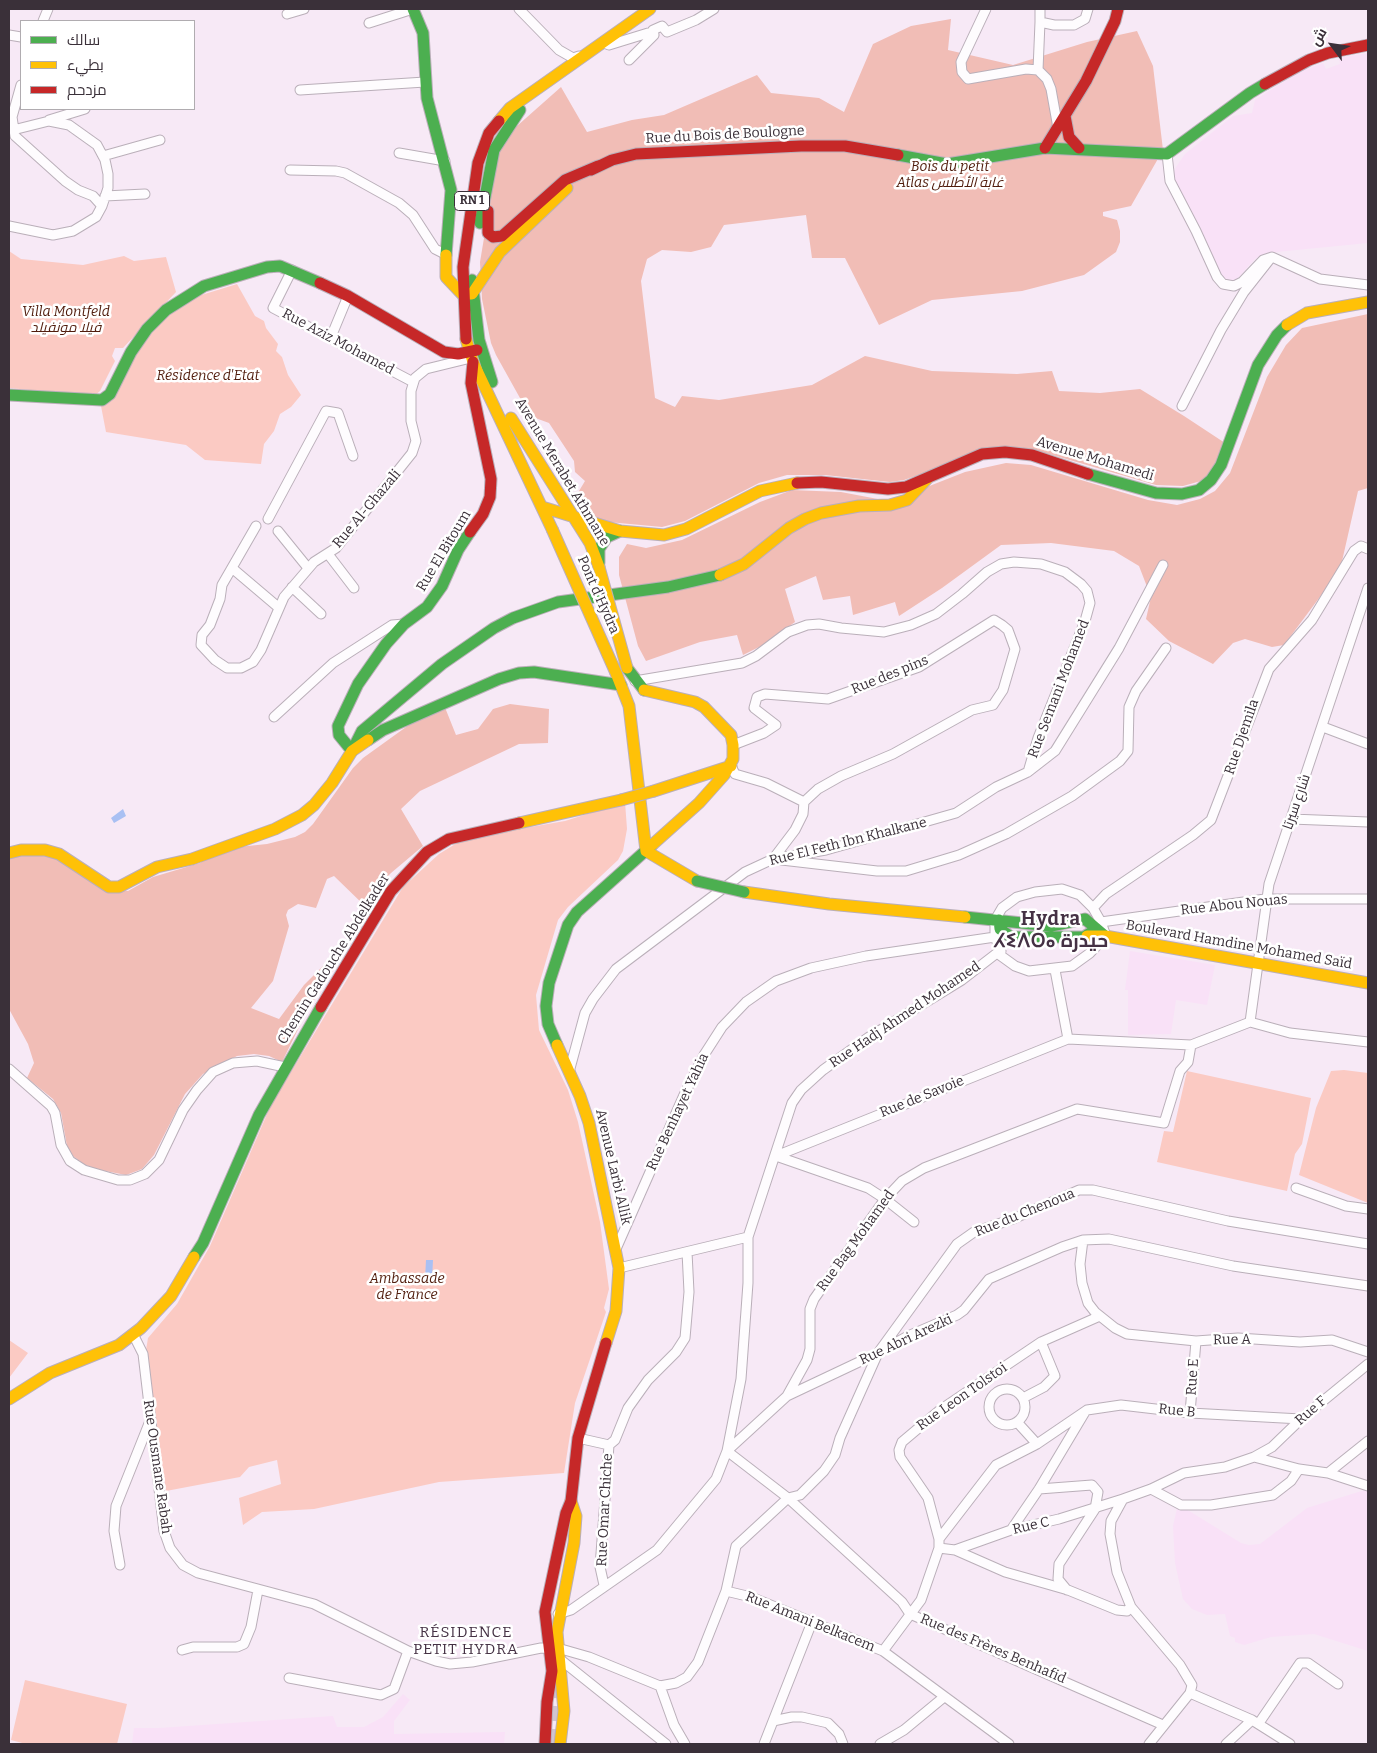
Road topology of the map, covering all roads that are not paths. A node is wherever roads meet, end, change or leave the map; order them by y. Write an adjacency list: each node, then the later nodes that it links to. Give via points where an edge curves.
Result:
1 (304, 9): 10 (street)
2 (413, 9): 12 (street); 19 (main road, via 423,33)
3 (520, 9): 16 (street, via 559,50 573,58)
4 (650, 9): 14 (main road, RN 1)
5 (714, 9): 13 (street, via 667,32 662,26 653,30)
6 (986, 9): 18 (street, via 961,62 962,72 968,80 1026,69)
7 (1040, 9): 11 (street)
8 (1088, 9): 11 (street, via 1085,19 1074,25)
9 (1118, 9): 24 (main road)
10 (287, 14)
11 (1040, 22): 18 (street)
12 (369, 23)
13 (654, 35): 14 (street, via 609,45); 17 (street)
14 (604, 43): 16 (main road, RN 1)
15 (1368, 45): 32 (main road, via 1309,60 1250,93)
16 (590, 52): 20 (main road, RN 1)
17 (629, 60)
18 (1038, 70): 26 (street, via 1051,89)
19 (425, 82): 22 (street); 34 (main road)
20 (543, 85): 36 (main road, RN 1, via 500,136); 46 (main road, RN 1, via 510,108 489,133 483,148 464,257)
21 (20, 89): 27 (street, via 12,117)
22 (300, 90)
23 (82, 110): 25 (street)
24 (1065, 116): 26 (main road); 30 (main road, via 1069,137)
25 (49, 120): 27 (street); 33 (street, via 83,134)
26 (1058, 128): 29 (main road)
27 (13, 130): 40 (street, via 20,141 65,181 93,196)
28 (160, 140): 33 (street)
29 (1045, 148): 30 (main road, Rue du Bois de Boulogne); 35 (main road, Rue du Bois de Boulogne, via 947,164 846,146 801,146 636,154)
30 (1079, 148): 32 (main road, Rue du Bois de Boulogne)
31 (399, 153): 34 (street)
32 (1166, 154): 43 (street, via 1170,181 1223,284 1234,286 1242,282 1263,260)
33 (103, 156): 39 (street, via 108,174)
34 (445, 161): 42 (main road, via 451,204)
35 (598, 166): 36 (main road, via 565,180 504,235 496,237 487,229); 46 (main road, Rue du Bois de Boulogne, via 567,188 504,248 488,268 478,289)
36 (488, 169): 46 (main road, RN 1)
37 (290, 170): 42 (street, via 345,173 413,214 435,249)
38 (145, 194): 39 (street)
39 (105, 196): 40 (street)
40 (102, 206): 41 (street, via 96,217 73,231 53,235)
41 (9, 226)
42 (445, 254): 46 (main road, via 446,277 454,287)
43 (1272, 257): 45 (street, via 1320,279); 54 (street, via 1244,292 1221,330)
44 (292, 270): 47 (main road); 49 (street, Rue Aziz Mohamed, via 273,308); 53 (main road, via 280,266 267,267 204,286 187,295 147,329 131,352 110,394 102,400)
45 (1368, 285)
46 (467, 294): 50 (main road, RN 1); 51 (main road, RN 1)
47 (348, 296): 49 (street); 51 (main road, via 410,332)
48 (1368, 302): 56 (main road, Avenue Mohamedi, via 1307,313 1291,321 1277,335 1258,366 1221,465 1199,490 1182,494 1156,493 1118,484 1032,455 1006,452 982,454)
49 (331, 336): 52 (street, Rue Aziz Mohamed)
50 (480, 344): 51 (main road); 58 (main road, Avenue Merabet Athmane / RN 1, via 489,375 512,422)
51 (470, 354): 52 (street, via 426,369); 57 (main road, Avenue Merabet Athmane / RN 1); 75 (main road, Rue El Bitoum, via 471,383 491,479 490,497 484,514 458,550 442,586 427,607)
52 (413, 382): 65 (street, Rue Al-Ghazali, via 411,421 416,441 414,449 387,487)
53 (9, 395)
54 (1182, 406)
55 (353, 456): 59 (street, via 338,413 326,411)
56 (930, 475): 63 (main road, Avenue Mohamedi, via 906,487 888,489 821,482 791,483 760,491 686,529 664,535); 87 (main road, via 907,500 890,505 858,506 805,519 728,573 668,587 558,602 513,618 442,664 362,731)
57 (542, 507): 58 (main road, Avenue Mohamedi); 61 (main road, RN 1)
58 (572, 516): 61 (main road, via 560,519); 63 (main road, Avenue Mohamedi); 66 (main road, Avenue Merabet Athmane / RN 1, via 590,543)
59 (268, 519)
60 (256, 526): 68 (street, Rue Al-Ghazali)
61 (552, 529): 77 (main road, Pont d'Hydra, bridge)
62 (278, 531): 69 (street)
63 (620, 531): 66 (main road, via 602,543)
64 (1368, 549): 101 (street, Rue Djemila, via 1361,546 1354,551 1312,620 1269,669 1211,820 1106,894)
65 (328, 554): 69 (street, Rue Al-Ghazali); 71 (street)
66 (599, 565): 79 (main road, Avenue Merabet Athmane, bridge, via 627,668)
67 (1163, 565): 89 (street, Rue El Feth Ibn Khalkane, via 1070,731 1055,751)
68 (232, 568): 73 (street); 73 (street, Rue Al-Ghazali, via 222,585 210,625 202,635 201,645 215,660 227,668 241,668 253,662)
69 (308, 568): 70 (street, Rue Al-Ghazali)
70 (292, 587): 73 (street, Rue Al-Ghazali); 74 (street)
71 (354, 588)
72 (1368, 588): 84 (street, شارع سيرتا)
73 (278, 607)
74 (321, 614)
75 (404, 624): 83 (street, via 392,625 334,663); 87 (main road, Rue El Bitoum, via 368,670 338,722 339,735)
76 (1166, 648): 97 (street, via 1136,691 1129,707 1128,751 1120,761 1072,796 1006,834 959,855 906,871 878,871)
77 (616, 673): 78 (main road); 80 (main road, Pont d'Hydra)
78 (598, 681): 80 (main road); 87 (main road, via 534,672 513,675 416,714 383,730)
79 (635, 681): 81 (main road, Avenue Merabet Athmane); 89 (street, Rue Semani Mohamed, via 742,663 788,632 807,625 884,632 912,625 936,614 1001,564 1041,564 1065,572 1081,584 1090,603)
80 (621, 685): 82 (main road, Pont d'Hydra)
81 (644, 690): 82 (main road); 86 (main road, via 704,707 727,729)
82 (629, 706): 91 (main road, Pont d'Hydra)
83 (274, 717)
84 (1323, 727): 85 (street); 92 (street, شارع سيرتا)
85 (1368, 744)
86 (733, 745): 88 (main road); 90 (street, Rue des pins, via 776,725 754,708 757,697 764,694 828,699 920,667 994,620 1008,630 1015,649 1003,690 993,705 972,710 893,754 841,776 818,789)
87 (352, 752): 96 (main road, via 332,783 302,814 276,829 192,859 157,867 119,887 109,887 59,854 46,850)
88 (731, 766): 90 (street, via 735,774 766,783); 94 (main road, via 699,802); 116 (main road, Chemin Gadouche Abdelkader, bridge, via 621,800 480,831 449,840 427,852 391,891)
89 (1028, 772): 97 (street, Rue El Feth Ibn Khalkane, via 996,787 956,813 826,850)
90 (804, 802): 97 (street, via 804,814)
91 (640, 811): 94 (main road); 95 (main road); 98 (main road, via 636,848)
92 (1291, 819): 93 (street); 100 (street, شارع سيرتا)
93 (1368, 822)
94 (660, 826): 95 (main road)
95 (650, 847): 98 (main road); 102 (main road, bridge, via 672,867 697,881 744,892 820,903)
96 (9, 853)
97 (773, 859): 118 (street, Rue El Feth Ibn Khalkane, via 745,872 616,969 585,1013)
98 (625, 867): 118 (main road, Avenue Larbi Allik, via 577,912 568,925 549,982 548,1024)
99 (1368, 898): 100 (street, Rue Abou Nouas)
100 (1265, 899): 104 (street, Rue Abou Nouas); 109 (street, شارع سيرتا)
101 (1093, 908): 102 (street, via 1080,895 1062,889 1036,892 1007,903); 104 (main road)
102 (997, 920): 103 (main road); 105 (main road)
103 (1012, 921): 104 (main road, via 1051,926); 105 (main road, via 1019,928)
104 (1088, 921): 106 (main road, via 1076,925 1077,931); 107 (main road)
105 (1004, 936): 106 (main road, Boulevard Hamdine Mohamed Saïd, via 1051,939); 108 (street, via 1001,951); 127 (street, Rue Benhayet Yahia, via 866,956 811,968 776,981 746,1002 722,1027 704,1055)
106 (1085, 936): 107 (main road, Boulevard Hamdine Mohamed Saïd)
107 (1105, 936): 109 (main road, Boulevard Hamdine Mohamed Saïd); 110 (street, via 1081,961)
108 (997, 953): 110 (street, via 1015,966 1029,971); 119 (street, Rue Hadj Ahmed Mohamed, via 962,980 869,1037 809,1082 792,1103)
109 (1259, 965): 111 (main road, Boulevard Hamdine Mohamed Saïd); 112 (street, شارع سيرتا)
110 (1055, 970): 113 (street)
111 (1368, 983)
112 (1250, 1022): 114 (street, via 1290,1034); 115 (street)
113 (1068, 1039): 115 (street); 119 (street, Rue de Savoie)
114 (1368, 1042)
115 (1191, 1045): 121 (street, Rue Bag Mohamed, via 1188,1062 1180,1071 1164,1122 1077,1109 924,1168 902,1180)
116 (285, 1068): 117 (street, via 257,1061 233,1063 213,1072 183,1110 159,1160 145,1174 130,1180 118,1180 84,1170 70,1161 61,1145 51,1106); 132 (main road, Chemin Gadouche Abdelkader, via 259,1114 203,1244 171,1296)
117 (9, 1069)
118 (569, 1072): 127 (main road, Avenue Larbi Allik, via 589,1123)
119 (776, 1156): 121 (street, via 868,1188); 124 (street, Rue Hadj Ahmed Mohamed)
120 (1296, 1188): 122 (street, via 1346,1206)
121 (886, 1198): 123 (street); 140 (street, Rue Bag Mohamed, via 814,1299 810,1309 807,1360)
122 (1368, 1209)
123 (914, 1222)
124 (748, 1237): 128 (street); 154 (street, Rue Hadj Ahmed Mohamed, via 741,1379)
125 (1083, 1240): 130 (street, Rue Abri Arezki, via 1109,1239 1233,1266); 131 (street, Rue A, via 1082,1283 1088,1303); 136 (street, Rue Abri Arezki, via 998,1274 989,1279 957,1315)
126 (1368, 1244): 136 (street, Rue du Chenoua, via 1080,1190 974,1232 957,1244)
127 (616, 1249): 129 (main road, Avenue Larbi Allik)
128 (687, 1252): 129 (street); 152 (street, Rue Omar Chiche, via 689,1292 684,1338 628,1408 615,1440)
129 (619, 1268): 149 (main road, Avenue Larbi Allik, via 616,1311)
130 (1368, 1286)
131 (1100, 1316): 133 (street, Rue A, via 1127,1334); 134 (street, Rue Leon Tolstoi)
132 (133, 1334): 142 (main road, Chemin Gadouche Abdelkader, via 120,1345 50,1373); 145 (street, Rue Ousmane Rabah, via 143,1354)
133 (1196, 1340): 135 (street, Rue A, via 1332,1340); 144 (street, Rue E)
134 (1041, 1342): 138 (street, Rue Leon Tolstoi); 141 (street, via 1055,1376 1044,1387)
135 (1368, 1352)
136 (878, 1353): 140 (street, Rue Abri Arezki); 161 (street, Rue du Chenoua, via 835,1455 800,1495)
137 (1368, 1364): 146 (street, Rue F)
138 (984, 1381): 139 (street); 166 (street, Rue Leon Tolstoi, via 924,1423 902,1442 899,1450 900,1457 928,1498)
139 (995, 1394): 141 (street, via 1008,1389); 147 (street, via 990,1409 995,1419 1005,1424)
140 (787, 1396): 154 (street, Rue Abri Arezki)
141 (1023, 1398): 147 (street, via 1024,1414)
142 (9, 1399)
143 (1087, 1410): 144 (street, Rue B, via 1121,1405); 148 (street, Rue B); 151 (street)
144 (1190, 1413): 146 (street, Rue B)
145 (151, 1419): 168 (street, via 116,1506 114,1532); 170 (street, Rue Ousmane Rabah, via 164,1531 170,1548 183,1564 198,1573)
146 (1301, 1419): 155 (street, Rue F, via 1272,1447)
147 (1017, 1422): 153 (street)
148 (1058, 1428): 151 (street); 153 (street, Rue B)
149 (578, 1438): 152 (street); 163 (main road, Avenue Larbi Allik)
150 (1368, 1441): 157 (street)
151 (1068, 1442): 159 (street)
152 (609, 1444): 169 (street, Rue Omar Chiche, via 600,1568)
153 (1037, 1444): 166 (street, Rue B, via 996,1465)
154 (728, 1451): 161 (street, Rue des Frères Benhafid); 169 (street, Rue Abri Arezki, via 716,1479 666,1541 647,1558)
155 (1254, 1457): 156 (street); 160 (street, Rue F, via 1184,1473)
156 (1299, 1469): 157 (street); 160 (street, via 1291,1481 1273,1495 1211,1505 1182,1505)
157 (1328, 1473): 158 (street)
158 (1368, 1486)
159 (1039, 1489): 164 (street, via 1092,1485 1098,1492); 165 (street)
160 (1151, 1489): 162 (street, Rue C)
161 (788, 1498): 172 (street, Rue du Chenoua, via 736,1546); 176 (street, Rue des Frères Benhafid, via 902,1602)
162 (1123, 1499): 164 (street, Rue C); 173 (street, via 1111,1521 1110,1534 1117,1572)
163 (571, 1501): 174 (main road, Avenue Larbi Allik); 175 (main road, Avenue Larbi Allik, via 576,1516 575,1534)
164 (1095, 1509): 165 (street, Rue C); 171 (street, via 1059,1564 1058,1579)
165 (1010, 1530): 167 (street, Rue C)
166 (939, 1543): 167 (street, Rue C); 176 (street, via 921,1600)
167 (955, 1550): 171 (street, via 1005,1572)
168 (120, 1566)
169 (604, 1586): 175 (street, Rue Abri Arezki, via 571,1610)
170 (258, 1590): 180 (street, via 251,1627 244,1644); 181 (street, Rue Ousmane Rabah, via 314,1604)
171 (1068, 1590): 173 (street, via 1118,1610 1127,1611)
172 (726, 1591): 177 (street, Rue Amani Belkacem, via 751,1597); 186 (street, via 698,1662 687,1677)
173 (1131, 1607): 187 (street, via 1185,1671 1192,1685)
174 (545, 1612): 175 (street); 178 (main road, Avenue Larbi Allik)
175 (560, 1614): 179 (main road, Avenue Larbi Allik, via 557,1632)
176 (910, 1614): 182 (street); 193 (street, Rue des Frères Benhafid)
177 (812, 1622): 182 (street, Rue Amani Belkacem); 191 (street)
178 (548, 1648): 179 (street); 181 (street, Rue Ousmane Rabah, via 450,1664); 183 (street); 188 (main road, Avenue Larbi Allik, via 552,1671)
179 (560, 1649): 183 (main road, Avenue Larbi Allik); 186 (street)
180 (182, 1650)
181 (408, 1650): 184 (street, via 394,1689 381,1695)
182 (882, 1651): 189 (street, Rue Amani Belkacem)
183 (562, 1662): 190 (main road, Avenue Larbi Allik); 198 (street)
184 (289, 1678)
185 (1338, 1684): 192 (street, via 1308,1663 1300,1663)
186 (660, 1686): 199 (street, via 674,1725)
187 (1190, 1693): 192 (street); 193 (street)
188 (548, 1696): 190 (main road); 196 (main road, Avenue Larbi Allik)
189 (944, 1697): 195 (street); 203 (street, Rue Amani Belkacem)
190 (564, 1698): 197 (main road, Avenue Larbi Allik)
191 (773, 1721): 200 (street); 201 (street, via 792,1717 828,1723)
192 (1256, 1721): 194 (street); 207 (street)
193 (1163, 1725): 204 (street)
194 (1237, 1734): 205 (street); 206 (street)
195 (890, 1741): 202 (street)
196 (545, 1744)
197 (560, 1744)
198 (666, 1744)
199 (685, 1744)
200 (764, 1744)
201 (844, 1744)
202 (880, 1744)
203 (1009, 1744)
204 (1149, 1744)
205 (1226, 1744)
206 (1240, 1744)
207 (1290, 1744)

